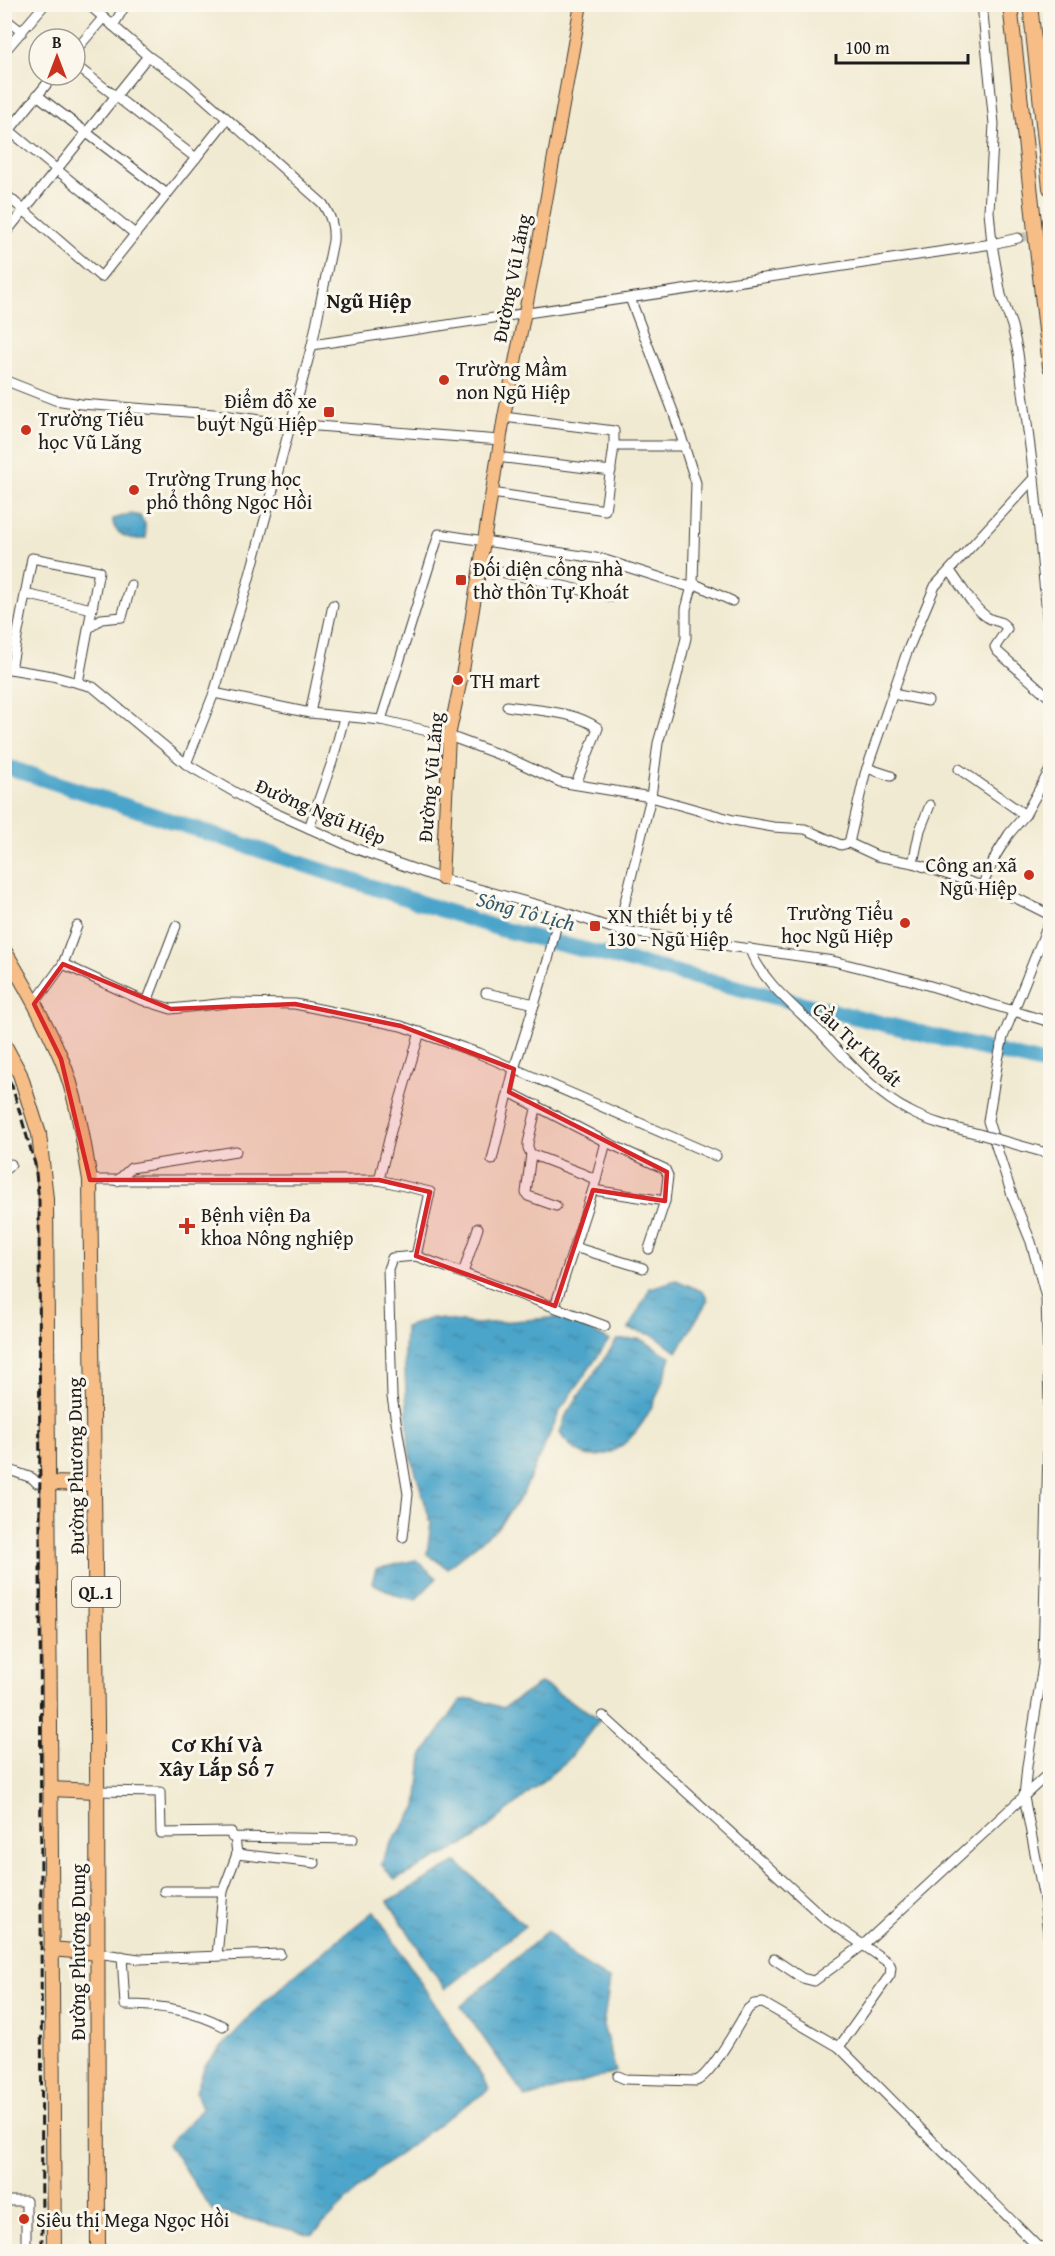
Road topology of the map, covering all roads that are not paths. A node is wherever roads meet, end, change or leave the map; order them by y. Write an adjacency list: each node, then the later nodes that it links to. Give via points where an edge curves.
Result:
1 (45, 4): 11 (street)
2 (88, 4): 9 (street)
3 (126, 4): 10 (street)
4 (581, 4): 33 (main road, Đường Vũ Lăng)
5 (982, 4): 31 (street, via 994,124 989,211)
6 (1010, 4): 35 (highway)
7 (1030, 4): 24 (highway)
8 (4, 18): 11 (street)
9 (103, 18): 10 (street); 12 (street)
10 (112, 26): 14 (street)
11 (22, 32): 13 (street)
12 (87, 37)
13 (4, 52)
14 (148, 56): 18 (street); 19 (street)
15 (87, 74): 18 (street)
16 (44, 87): 17 (street)
17 (37, 95): 20 (street); 21 (street)
18 (115, 96): 20 (street); 22 (street)
19 (227, 118): 22 (street); 34 (street, via 323,204 331,217 333,241)
20 (87, 132): 23 (street); 26 (street)
21 (7, 134): 23 (street)
22 (196, 158): 26 (street)
23 (58, 168): 27 (street); 28 (street)
24 (1050, 188)
25 (4, 193): 27 (street)
26 (167, 194): 28 (street)
27 (24, 210): 28 (street, via 101,277); 29 (street)
28 (135, 234)
29 (4, 235)
30 (1018, 238): 31 (street)
31 (992, 244): 32 (street); 44 (street, via 1001,295 1018,353)
32 (630, 298): 33 (street); 41 (street)
33 (525, 312): 34 (street); 37 (main road, Đường Vũ Lăng)
34 (312, 345): 38 (street)
35 (1050, 367)
36 (4, 381): 38 (street, via 55,400 81,404)
37 (504, 417): 39 (main road, Đường Vũ Lăng); 40 (street, via 614,431)
38 (291, 424): 39 (street); 60 (street)
39 (500, 440): 42 (main road, Đường Vũ Lăng)
40 (614, 446): 41 (street); 43 (street)
41 (685, 446): 50 (street, via 696,483)
42 (497, 457): 43 (street); 45 (main road, Đường Vũ Lăng)
43 (611, 471): 45 (street, via 605,510)
44 (1034, 478): 48 (street); 57 (street)
45 (492, 493): 46 (main road, Đường Vũ Lăng)
46 (483, 540): 47 (main road, Đường Vũ Lăng); 50 (street, via 602,559); 67 (street, via 439,534)
47 (479, 567): 52 (street); 68 (main road, Đường Vũ Lăng)
48 (950, 571): 61 (street, via 935,586); 62 (street, via 988,619 1001,621 1007,629 994,647 997,651)
49 (130, 585): 56 (street, via 122,617 101,619)
50 (693, 585): 53 (street); 75 (street, via 686,609 686,638 658,743)
51 (25, 594): 55 (street); 55 (street, via 32,558 99,571); 58 (street)
52 (612, 597)
53 (732, 601)
54 (333, 605): 65 (street)
55 (92, 609): 56 (street)
56 (88, 629): 59 (street)
57 (1050, 646)
58 (8, 669): 59 (street, Đường Ngũ Hiệp)
59 (78, 683): 69 (street, Đường Ngũ Hiệp, via 93,687)
60 (214, 693): 65 (street); 69 (street)
61 (893, 694): 63 (street); 70 (street)
62 (1050, 699)
63 (928, 701)
64 (507, 706): 74 (street, via 561,713 598,728)
65 (310, 713): 66 (street)
66 (344, 718): 67 (street); 78 (street)
67 (381, 720): 68 (street)
68 (449, 736): 74 (street, via 560,782); 81 (main road, Đường Vũ Lăng)
69 (186, 764): 78 (street, Đường Ngũ Hiệp, via 255,804)
70 (867, 768): 73 (street); 79 (street)
71 (959, 769): 77 (street)
72 (1050, 770): 77 (street)
73 (891, 776)
74 (576, 784): 75 (street)
75 (651, 797): 79 (street, via 733,820 805,829 841,845); 87 (street)
76 (930, 805): 80 (street)
77 (1025, 815): 82 (street, via 996,855)
78 (309, 828): 81 (street, Đường Ngũ Hiệp)
79 (849, 843): 80 (street, via 877,856)
80 (913, 863): 82 (street)
81 (442, 879): 83 (street, Đường Ngũ Hiệp)
82 (982, 886): 84 (street, via 1018,899)
83 (560, 911): 87 (street, Đường Ngũ Hiệp); 94 (street)
84 (1050, 918): 95 (street)
85 (77, 926): 90 (street)
86 (176, 926): 92 (street)
87 (618, 930): 88 (street, Đường Ngũ Hiệp)
88 (749, 948): 95 (street, Đường Ngũ Hiệp, via 833,961); 105 (street, Cầu Tự Khoát, bridge, via 782,996 886,1097 939,1124)
89 (4, 950): 93 (highway, Đường Phương Dung / QL.1)
90 (63, 964): 92 (street); 93 (street)
91 (486, 993): 94 (street)
92 (147, 1002): 97 (street, via 171,1009 227,1003 295,1004)
93 (34, 1004): 108 (highway, Đường Phương Dung / QL.1, via 61,1059 81,1128)
94 (535, 1004): 99 (street)
95 (1013, 1012): 96 (street, Đường Ngũ Hiệp); 130 (street, via 998,1060 988,1121 1046,1297 1049,1403 1043,1665)
96 (1050, 1024)
97 (420, 1032): 99 (street); 110 (street)
98 (4, 1044): 123 (highway, Đường Phương Dung / QL.1, via 20,1074 39,1134 46,1199)
99 (514, 1069): 100 (street); 106 (street)
100 (509, 1092): 101 (street); 107 (street)
101 (537, 1105): 102 (street); 104 (street, via 528,1143)
102 (606, 1142): 111 (street); 112 (street, via 665,1169)
103 (236, 1151): 109 (street, via 130,1168)
104 (531, 1154): 111 (street, via 586,1175); 113 (street, via 526,1193)
105 (1050, 1154)
106 (716, 1156)
107 (492, 1160)
108 (90, 1180): 109 (street); 124 (highway, Đường Phương Dung / QL.1)
109 (117, 1180): 110 (street)
110 (379, 1180): 117 (street, via 430,1192)
111 (595, 1185): 112 (street); 115 (street)
112 (665, 1201): 116 (street)
113 (556, 1206)
114 (478, 1228): 119 (street)
115 (574, 1247): 118 (street); 120 (street)
116 (649, 1249)
117 (416, 1256): 119 (street); 125 (street, via 392,1258 387,1269 392,1397 408,1494)
118 (643, 1268)
119 (463, 1273): 120 (street)
120 (555, 1306): 121 (street)
121 (606, 1326)
122 (4, 1468): 123 (street, via 36,1483)
123 (48, 1483): 124 (highway); 128 (highway, Đường Phương Dung / QL.1)
124 (95, 1484): 129 (highway, Đường Phương Dung / QL.1)
125 (404, 1538)
126 (603, 1716): 137 (street, via 824,1918)
127 (1050, 1772): 130 (street)
128 (50, 1790): 129 (highway); 138 (highway, Đường Phương Dung / QL.1)
129 (96, 1791): 131 (street, via 160,1792 161,1833 231,1832); 140 (highway, Đường Phương Dung / QL.1)
130 (1024, 1797): 137 (street); 139 (street)
131 (235, 1837): 132 (street); 133 (street)
132 (352, 1839)
133 (237, 1854): 134 (street); 136 (street)
134 (315, 1863)
135 (164, 1891): 136 (street)
136 (223, 1892): 143 (street)
137 (863, 1945): 144 (street, via 814,1981 802,1978); 146 (street, via 889,1963 891,1971)
138 (51, 1949): 140 (highway); 152 (highway, Đường Phương Dung / QL.1)
139 (1050, 1951)
140 (97, 1953): 142 (street); 153 (highway, Đường Phương Dung / QL.1)
141 (280, 1954): 143 (street)
142 (122, 1956): 143 (street); 145 (street, via 125,2005 174,2009)
143 (218, 1956)
144 (774, 1959)
145 (223, 2026)
146 (839, 2047): 147 (street, via 758,2003 748,2009 701,2079); 150 (street)
147 (618, 2076)
148 (4, 2201): 151 (street, via 26,2201)
149 (1050, 2246): 150 (street)
150 (1036, 2249)
151 (26, 2252)
152 (54, 2252)
153 (98, 2252)

